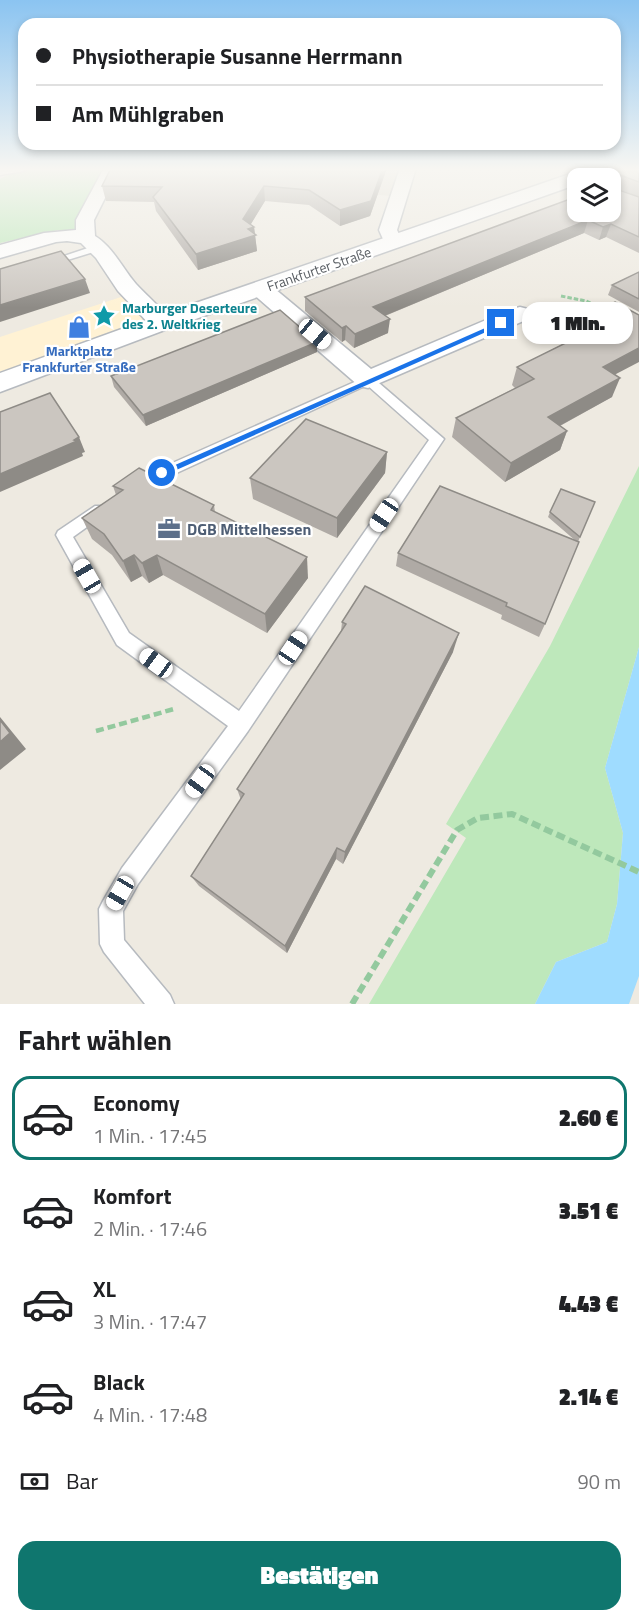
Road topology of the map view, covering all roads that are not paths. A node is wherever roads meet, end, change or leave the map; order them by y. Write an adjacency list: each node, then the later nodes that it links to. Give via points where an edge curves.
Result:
1 (87, 215): 5 (street)
2 (393, 215): 4 (street, via 388,230)
3 (471, 215): 4 (street, Frankfurter Straße)
4 (393, 242): 8 (street, Frankfurter Straße)
5 (92, 244): 6 (street, via 70,235); 7 (lane); 10 (street)
6 (0, 252)
7 (32, 267)
8 (261, 289): 10 (street, Frankfurter Straße); 11 (street)
9 (520, 314): 11 (street)
10 (161, 323): 12 (street, Frankfurter Straße)
11 (368, 380): 13 (lane, via 436,439); 13 (lane, via 141,482 64,535 123,639)
12 (0, 383)
13 (241, 724): 14 (lane, via 130,876 111,909 112,944)
14 (161, 1004)

